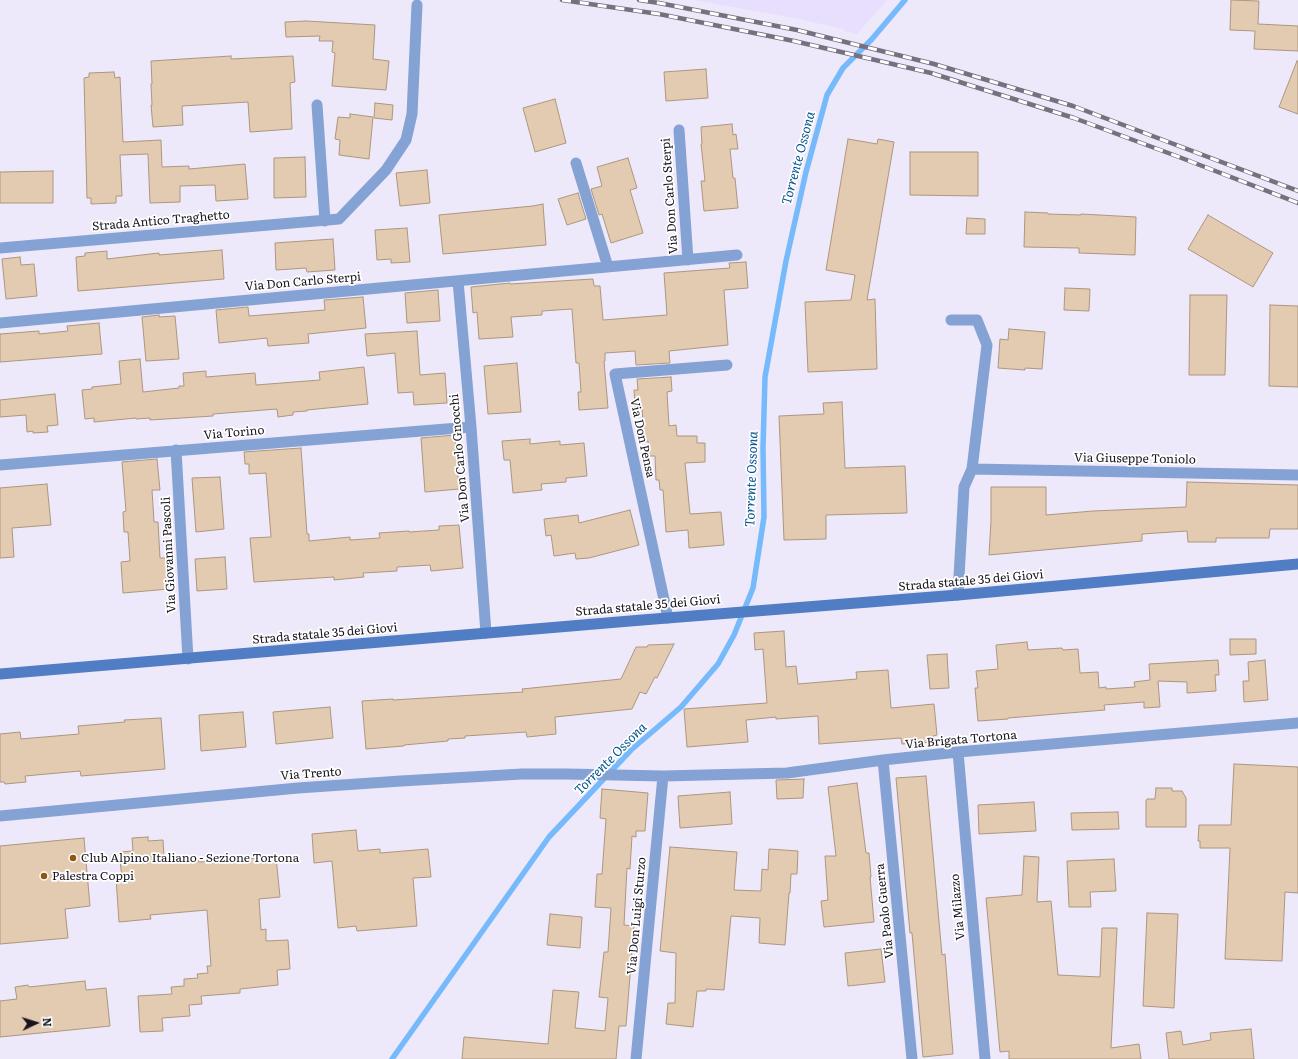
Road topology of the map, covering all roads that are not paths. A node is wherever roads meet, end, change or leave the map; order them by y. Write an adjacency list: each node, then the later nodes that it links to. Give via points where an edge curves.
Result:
1 (417, 5): 5 (street, Strada Antico Traghetto, via 412,114 406,140 386,170 339,219)
2 (317, 105): 5 (street)
3 (679, 130): 8 (street, Via Don Carlo Sterpi)
4 (576, 163): 9 (street)
5 (325, 220): 6 (street, Strada Antico Traghetto)
6 (0, 248)
7 (737, 255): 8 (street, Via Don Carlo Sterpi)
8 (688, 260): 9 (street, Via Don Carlo Sterpi)
9 (608, 267): 10 (street, Via Don Carlo Sterpi)
10 (458, 281): 12 (street, Via Don Carlo Sterpi); 14 (street, Via Don Carlo Gnocchi)
11 (951, 320): 17 (street, via 977,320 986,345)
12 (0, 323)
13 (727, 365): 21 (street, Via Don Pensa, via 615,374)
14 (470, 427): 15 (street, Via Torino); 22 (street, Via Don Carlo Gnocchi)
15 (176, 450): 16 (street, Via Torino); 23 (street, Via Giovanni Pascoli)
16 (0, 465)
17 (972, 469): 18 (street, Via Giuseppe Toniolo); 20 (street, via 964,487)
18 (1298, 475)
19 (1298, 564): 20 (main road, Strada statale 35 dei Giovi)
20 (958, 595): 21 (main road, Strada statale 35 dei Giovi)
21 (668, 618): 22 (main road, Strada statale 35 dei Giovi)
22 (486, 633): 23 (main road, Strada statale 35 dei Giovi)
23 (188, 659): 24 (main road, Strada statale 35 dei Giovi)
24 (0, 674)
25 (1298, 723): 26 (street, Via Brigata Tortona)
26 (958, 752): 27 (street, Via Brigata Tortona); 33 (street, Via Milazzo)
27 (882, 760): 29 (street, Via Brigata Tortona, via 787,773); 32 (street, Via Paolo Guerra)
28 (626, 775): 29 (street, Via Brigata Tortona); 30 (street, Via Trento, via 522,774 298,788)
29 (663, 776): 31 (street, Via Don Luigi Sturzo)
30 (0, 816)
31 (636, 1059)
32 (912, 1059)
33 (985, 1059)

